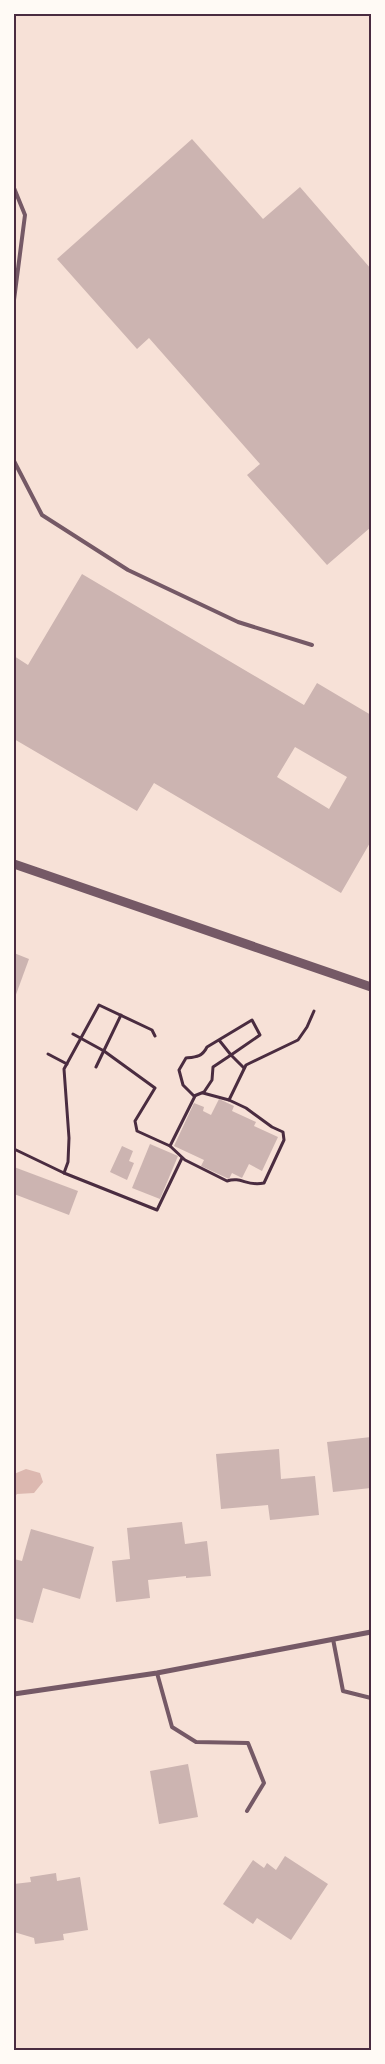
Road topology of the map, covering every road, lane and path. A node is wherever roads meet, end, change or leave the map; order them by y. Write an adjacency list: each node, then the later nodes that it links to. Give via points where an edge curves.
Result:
1 (14, 188): 2 (lane, via 24,215)
2 (14, 300)
3 (14, 461): 4 (lane, via 42,516 128,570 238,622)
4 (312, 645)
5 (14, 864): 6 (street)
6 (371, 986)
7 (314, 1011): 18 (path, via 298,1040)
8 (121, 1015): 10 (path, via 152,1030); 11 (path, via 100,1004); 13 (path)
9 (73, 1034): 11 (path)
10 (155, 1036)
11 (81, 1038): 13 (path); 16 (path)
12 (219, 1040): 15 (path); 15 (path, via 252,1020 260,1035); 20 (path, via 206,1047 198,1057 186,1058 179,1070 183,1085)
13 (104, 1051): 17 (path); 22 (path, via 155,1088 135,1121 136,1131)
14 (48, 1054): 16 (path)
15 (231, 1055): 18 (path); 19 (path, via 214,1067 212,1080)
16 (68, 1064): 25 (path, via 64,1069 69,1138)
17 (96, 1067)
18 (244, 1068): 21 (path)
19 (204, 1092): 20 (path); 21 (path)
20 (194, 1096): 22 (path)
21 (229, 1100): 24 (path, via 283,1132 284,1140 264,1183 253,1185 236,1179 227,1181)
22 (170, 1146): 24 (path)
23 (14, 1149): 25 (path)
24 (182, 1158): 25 (path, via 157,1210)
25 (64, 1173)
26 (371, 1632): 27 (street)
27 (333, 1639): 28 (street); 30 (lane, via 343,1691)
28 (157, 1673): 29 (street); 31 (lane, via 172,1728 196,1742 248,1743 264,1783)
29 (14, 1694)
30 (371, 1698)
31 (247, 1811)

